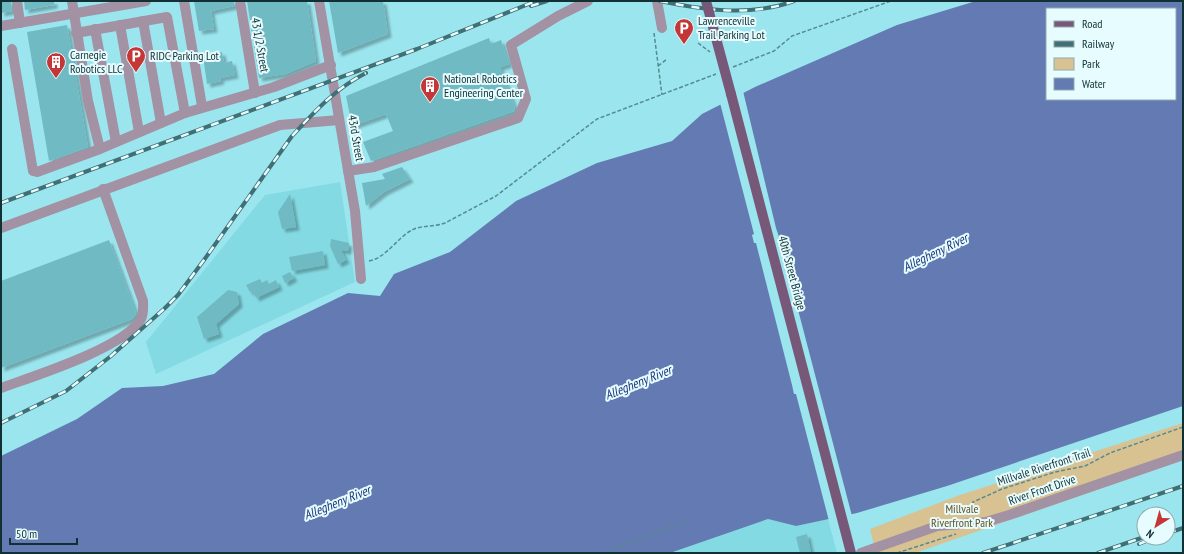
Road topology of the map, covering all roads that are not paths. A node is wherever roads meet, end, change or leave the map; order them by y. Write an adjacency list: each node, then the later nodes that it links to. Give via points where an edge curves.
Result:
1 (16, 1): 13 (street)
2 (72, 1): 11 (street)
3 (146, 1): 10 (street)
4 (184, 1): 22 (street)
5 (240, 1): 21 (street, 43 1/2 Street)
6 (319, 1): 20 (street, 43rd Street)
7 (588, 1): 29 (street, via 511,45 526,99 518,118 374,167)
8 (657, 1): 17 (street)
9 (706, 1): 35 (main road, 40th Street Bridge, bridge)
10 (129, 2): 11 (street)
11 (74, 15): 13 (street); 18 (street)
12 (143, 21): 14 (street); 23 (street, via 167,17); 25 (street)
13 (20, 23): 15 (street)
14 (120, 25): 16 (street); 26 (street)
15 (1, 26)
16 (95, 29): 18 (street); 27 (street)
17 (658, 29)
18 (76, 33): 28 (street, via 88,101)
19 (12, 50): 28 (street, via 33,171 37,172)
20 (331, 65): 21 (street); 24 (street, 43rd Street)
21 (255, 93): 22 (street)
22 (202, 106): 23 (street)
23 (185, 113): 25 (street)
24 (339, 120): 29 (street, 43rd Street); 30 (street, via 280,125)
25 (162, 123): 26 (street)
26 (139, 132): 27 (street)
27 (116, 142): 28 (street)
28 (100, 149)
29 (348, 171): 32 (street, 43rd Street, via 355,211)
30 (103, 189): 31 (street); 33 (street, via 142,301 141,318 134,327 94,353)
31 (1, 228)
32 (361, 280)
33 (1, 388)
34 (1183, 455): 36 (street, River Front Drive, via 1009,516 986,522 937,526)
35 (851, 553)
36 (861, 553)

